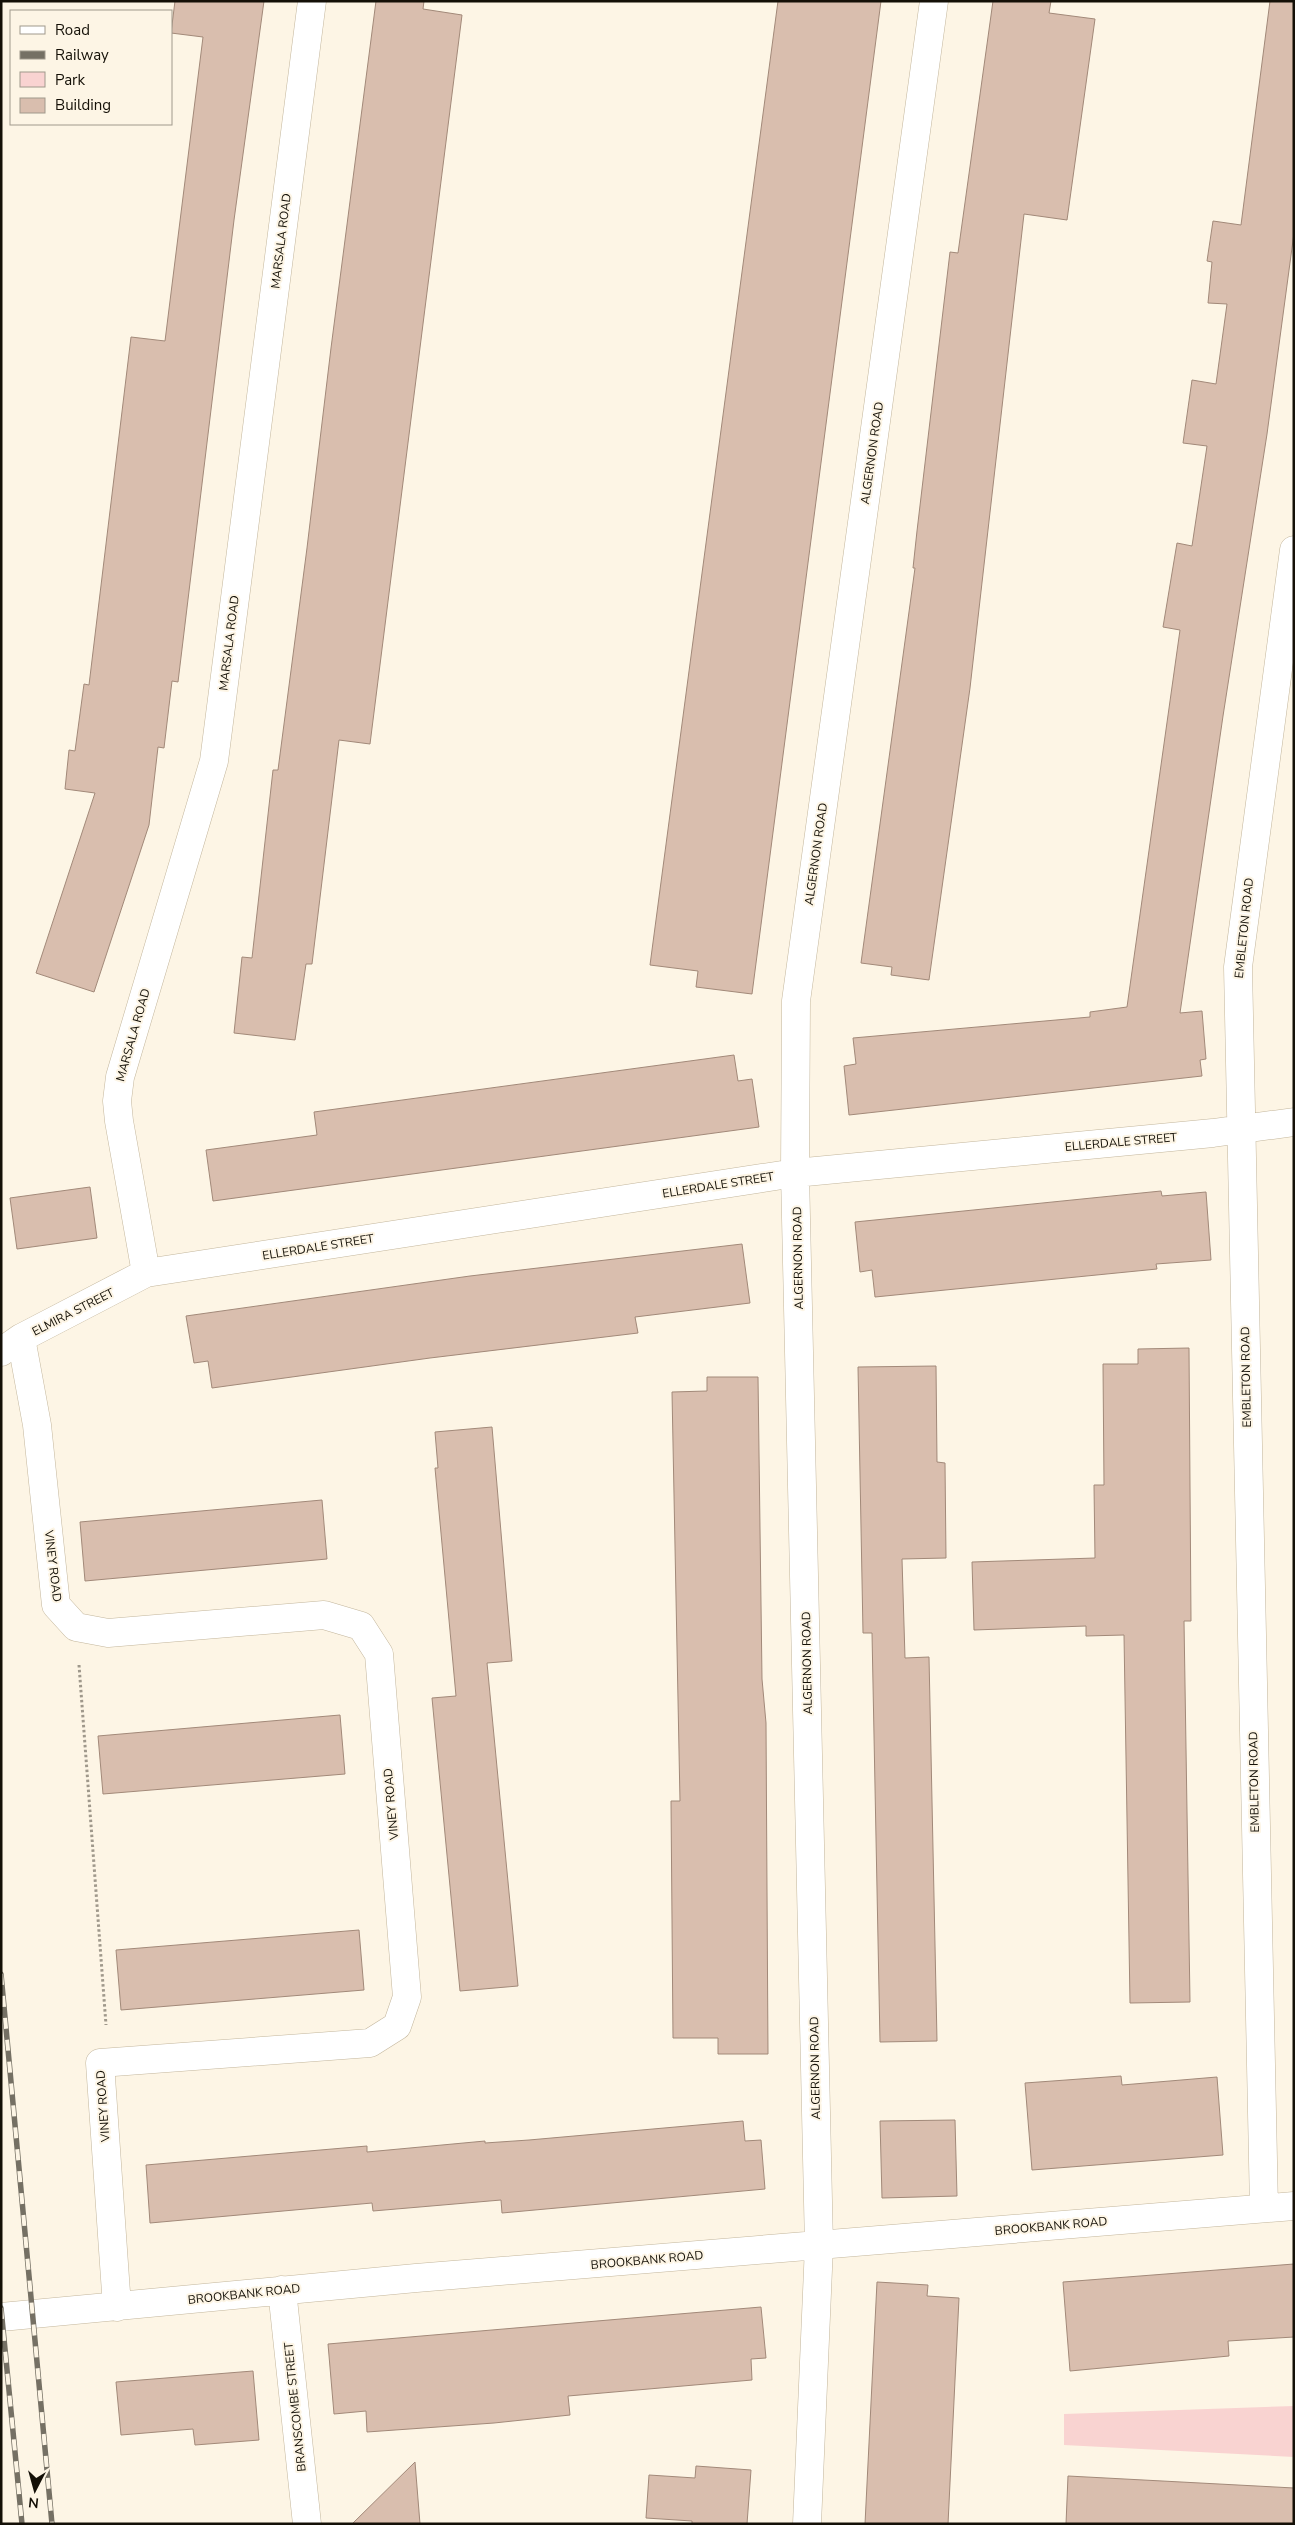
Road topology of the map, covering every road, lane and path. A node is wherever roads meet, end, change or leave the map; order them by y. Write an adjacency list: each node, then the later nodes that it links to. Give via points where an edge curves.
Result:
1 (312, 1): 7 (street, MARSALA ROAD, via 214,760 120,1077 119,1121)
2 (934, 1): 6 (street, ALGERNON ROAD, via 796,1001)
3 (1294, 550): 5 (street, EMBLETON ROAD, via 1238,967)
4 (1294, 1122): 5 (street, ELLERDALE STREET)
5 (1240, 1130): 6 (street, ELLERDALE STREET); 12 (street, EMBLETON ROAD)
6 (796, 1173): 7 (street, ELLERDALE STREET); 13 (street, ALGERNON ROAD)
7 (146, 1273): 8 (street, ELMIRA STREET)
8 (11, 1345): 9 (street, VINEY ROAD, via 37,1425 56,1605)
9 (76, 1627): 10 (path); 10 (street, VINEY ROAD, via 108,1633 324,1615 360,1626 379,1654 407,1997 397,2026 370,2043)
10 (109, 2063): 15 (street, VINEY ROAD, via 100,2063)
11 (1294, 2206): 12 (street, BROOKBANK ROAD)
12 (1264, 2208): 13 (street, BROOKBANK ROAD)
13 (819, 2246): 14 (street, BROOKBANK ROAD); 18 (street, ALGERNON ROAD)
14 (282, 2290): 15 (street, BROOKBANK ROAD); 17 (street, BRANSCOMBE STREET)
15 (117, 2306): 16 (street, BROOKBANK ROAD)
16 (1, 2317)
17 (307, 2524)
18 (807, 2524)

